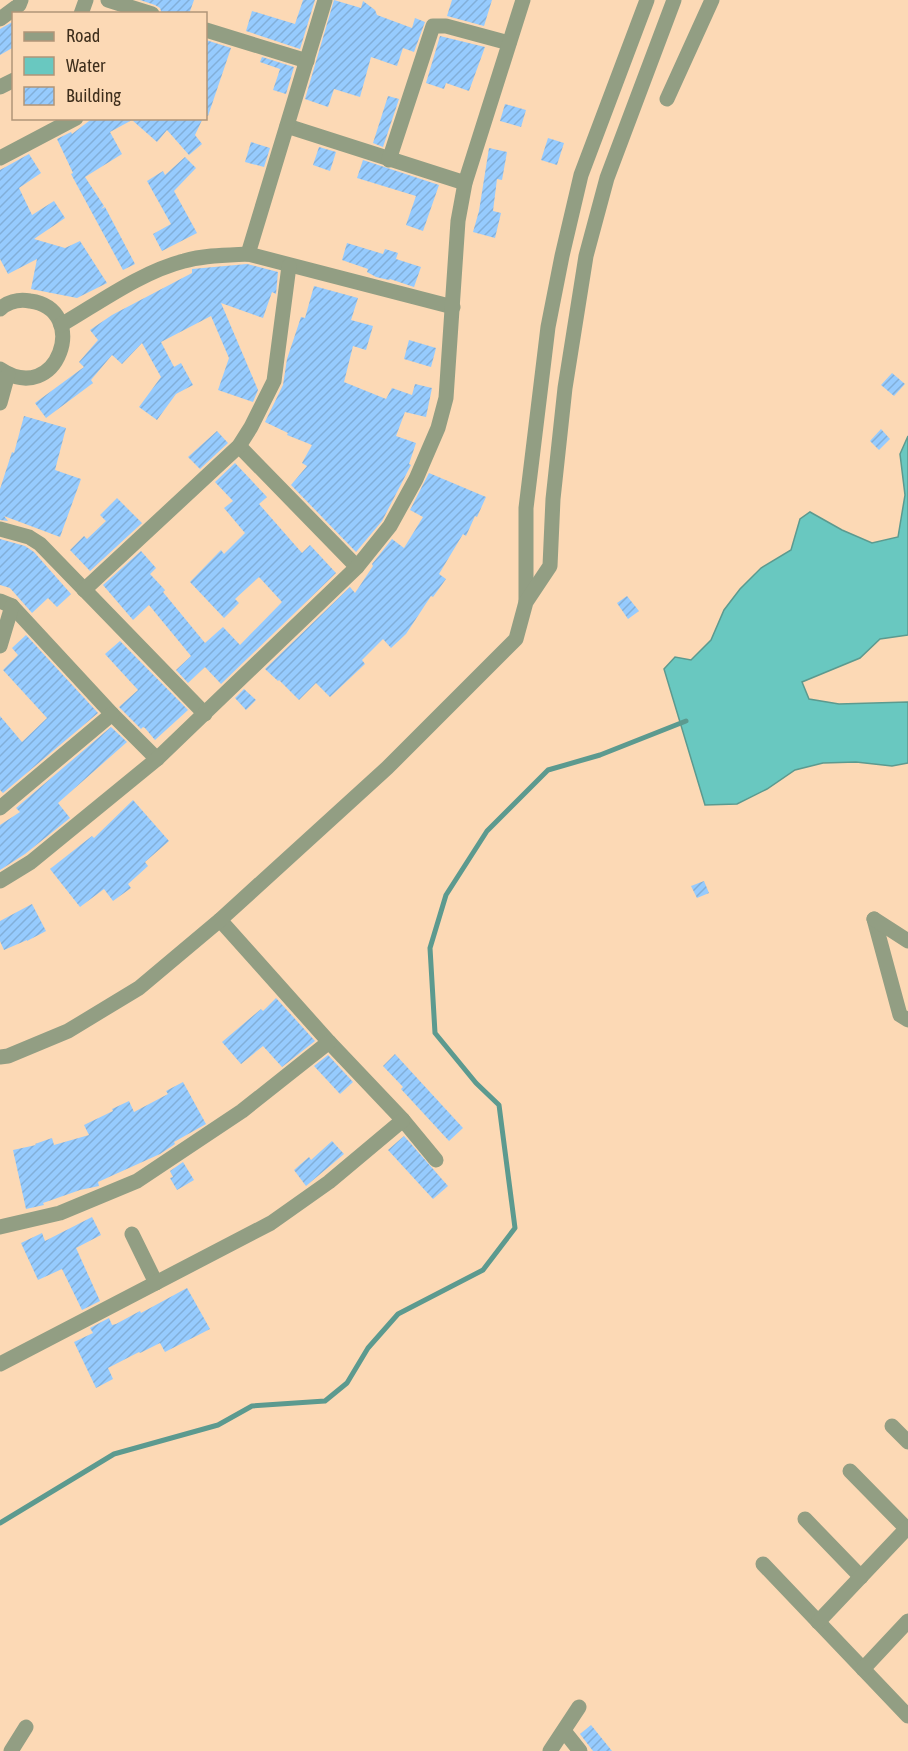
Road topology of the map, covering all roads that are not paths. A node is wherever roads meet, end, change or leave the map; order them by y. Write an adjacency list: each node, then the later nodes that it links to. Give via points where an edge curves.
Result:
1 (21, 0): 9 (street)
2 (108, 0): 8 (street)
3 (325, 0): 12 (street)
4 (524, 0): 11 (street)
5 (647, 0): 30 (street, via 581,175 554,297 526,508)
6 (674, 0): 30 (street, via 607,178 586,256 566,388 550,566)
7 (712, 0): 13 (street)
8 (148, 12)
9 (0, 19)
10 (207, 30): 12 (street)
11 (509, 43): 17 (street, via 433,26); 18 (street)
12 (307, 61): 15 (street)
13 (667, 99)
14 (72, 120): 16 (street)
15 (287, 126): 17 (street); 19 (street)
16 (0, 158)
17 (389, 160): 18 (street)
18 (465, 183): 22 (street, via 458,221)
19 (248, 254): 20 (street); 23 (street, via 185,260 155,270)
20 (289, 266): 22 (street); 26 (street, via 274,381)
21 (1, 306): 23 (street, via 25,300 36,302 47,307)
22 (453, 307): 28 (street, via 446,398 438,428 390,526)
23 (61, 325): 24 (street, via 63,344 56,363 46,372 21,378)
24 (4, 372): 25 (street)
25 (0, 403)
26 (239, 446): 28 (street); 29 (street)
27 (0, 529): 29 (street, via 40,544)
28 (357, 567): 34 (street)
29 (84, 590): 34 (street)
30 (526, 602): 38 (street, via 516,639 387,768)
31 (6, 604): 32 (street); 33 (street)
32 (0, 646)
33 (112, 714): 35 (street); 36 (street)
34 (206, 714): 35 (street)
35 (157, 759): 37 (street, via 31,862)
36 (0, 808)
37 (0, 881)
38 (220, 920): 41 (street); 42 (street, via 140,988 68,1030)
39 (908, 941): 40 (street, via 874,919 900,1015)
40 (908, 1020)
41 (329, 1042): 43 (street); 45 (street, via 242,1111 137,1181 60,1213)
42 (0, 1057)
43 (403, 1120): 44 (street); 47 (street, via 329,1182 271,1223)
44 (436, 1160)
45 (0, 1227)
46 (132, 1234): 47 (street)
47 (156, 1283): 48 (street)
48 (0, 1364)
49 (892, 1426): 50 (street)
50 (908, 1442)
51 (850, 1471): 53 (street)
52 (805, 1519): 55 (street)
53 (907, 1528): 55 (street)
54 (763, 1564): 57 (street)
55 (861, 1577): 57 (street)
56 (908, 1621): 58 (street)
57 (818, 1622): 58 (street)
58 (863, 1670): 60 (street)
59 (579, 1707): 62 (street)
60 (908, 1715)
61 (26, 1727): 63 (street)
62 (564, 1731): 64 (street); 65 (street)
63 (11, 1751)
64 (550, 1751)
65 (580, 1751)

